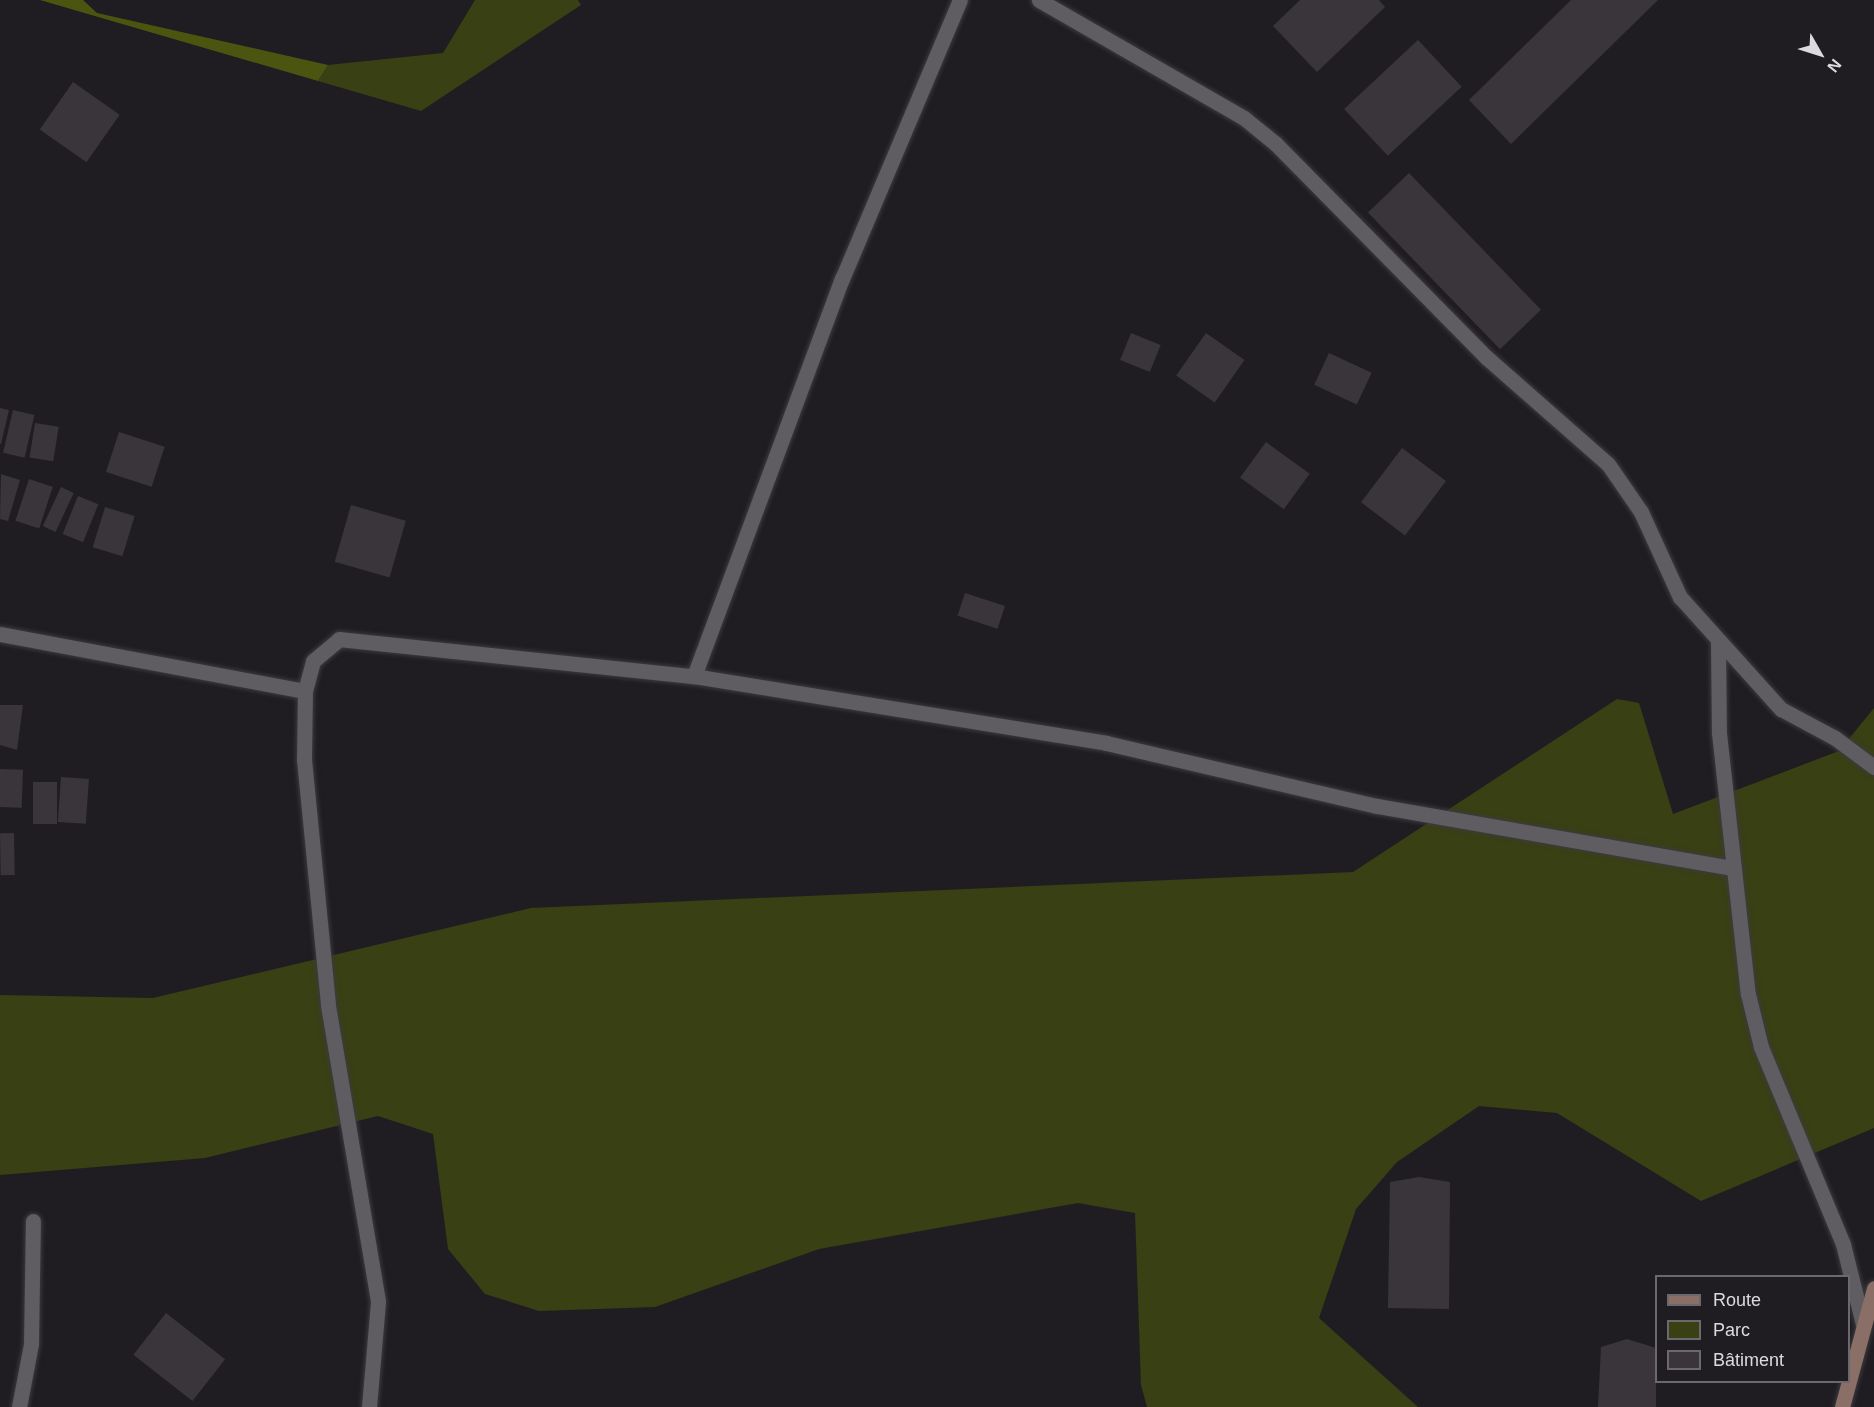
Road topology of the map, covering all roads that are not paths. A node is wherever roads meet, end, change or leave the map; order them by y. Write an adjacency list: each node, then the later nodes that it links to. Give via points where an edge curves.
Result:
1 (960, 0): 5 (street, via 830,309)
2 (1039, 0): 4 (street, via 1244,118 1276,144 1486,357 1608,464 1641,512 1680,597)
3 (0, 634): 6 (street)
4 (1718, 643): 7 (street, via 1781,709 1835,738); 8 (street, via 1719,733)
5 (694, 676): 6 (street, via 339,639 313,661); 8 (street, via 1106,743 1377,806)
6 (305, 691): 17 (street, via 314,898 378,1301)
7 (1874, 767)
8 (1734, 868): 10 (street, via 1748,994 1761,1047 1828,1202)
9 (33, 1221): 16 (street, via 31,1344)
10 (1849, 1275)
11 (1850, 1279): 13 (street)
12 (1874, 1288): 13 (street)
13 (1863, 1324): 14 (street)
14 (1850, 1375)
15 (1848, 1383): 18 (street)
16 (19, 1407)
17 (369, 1407)
18 (1842, 1407)

